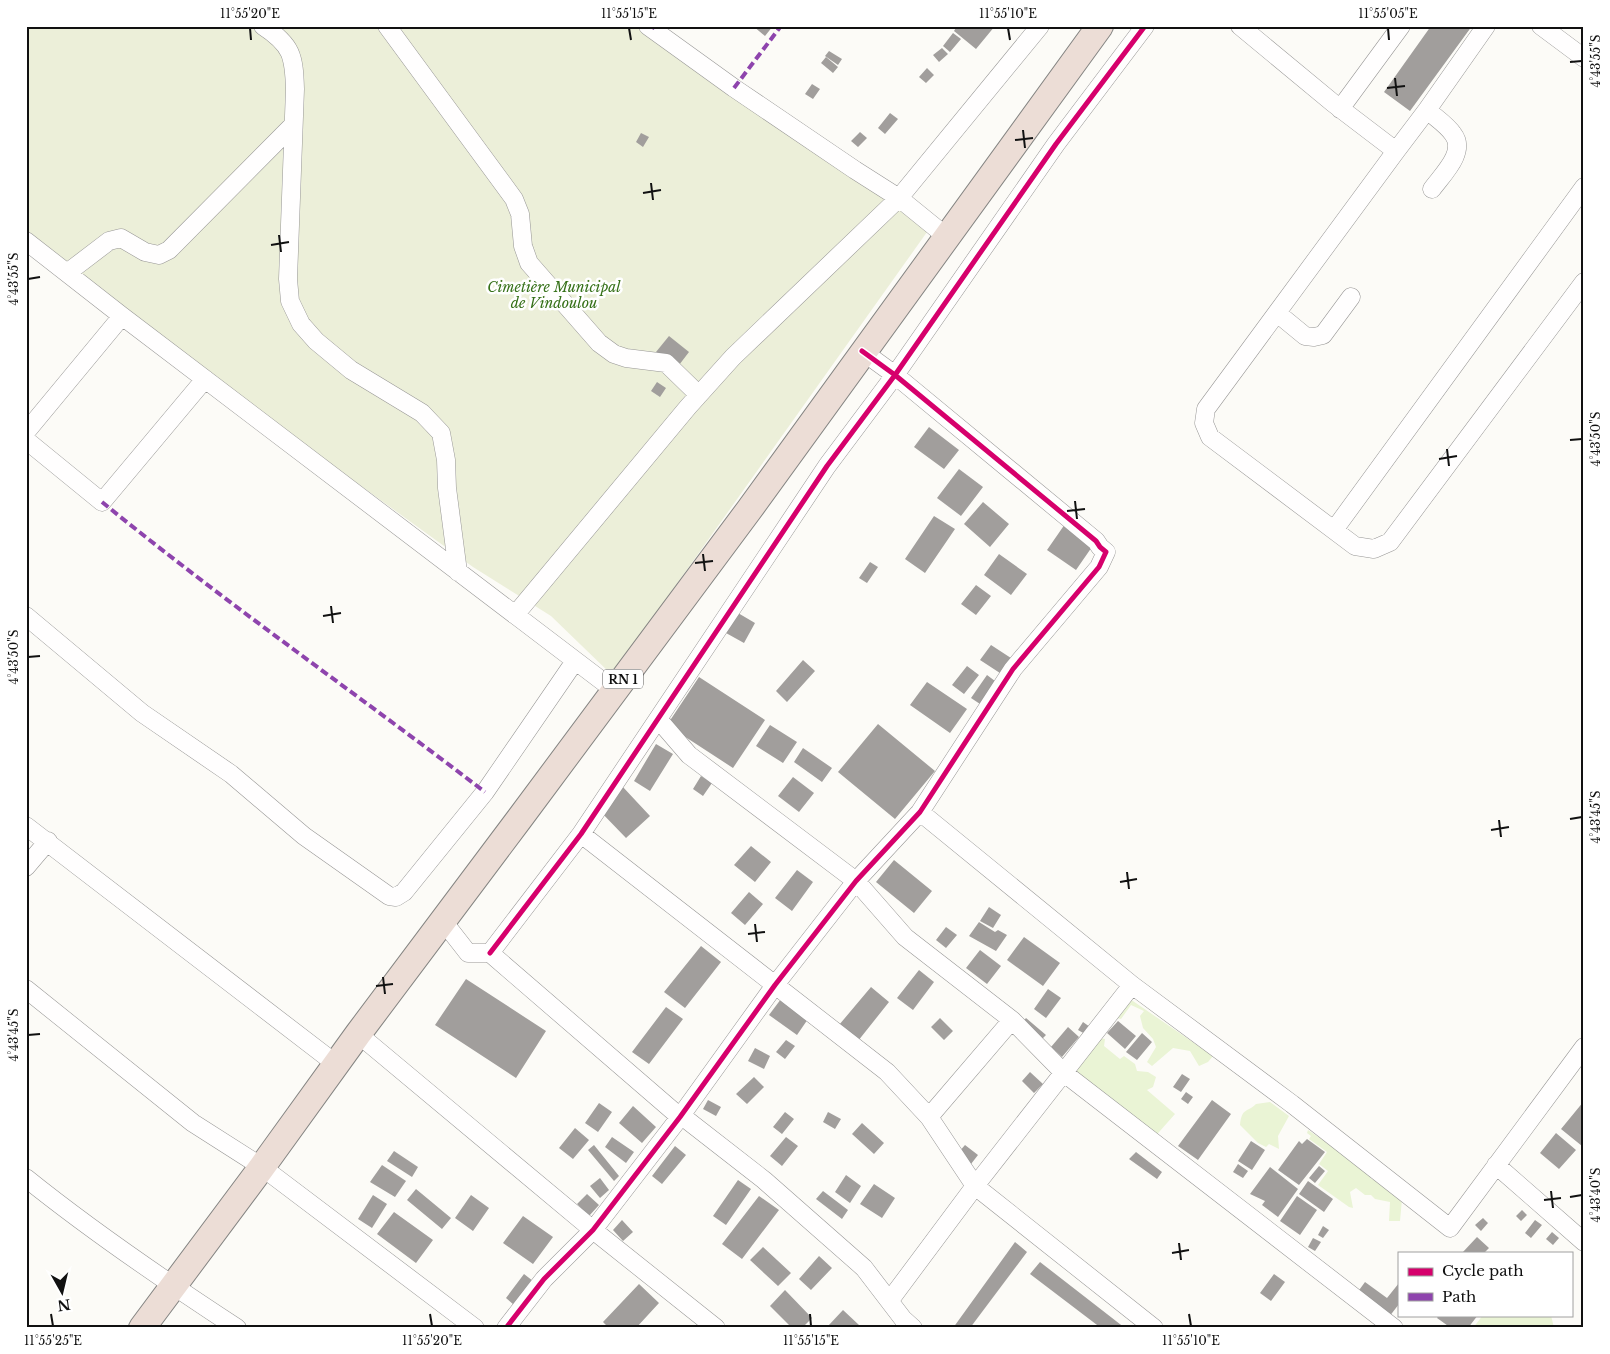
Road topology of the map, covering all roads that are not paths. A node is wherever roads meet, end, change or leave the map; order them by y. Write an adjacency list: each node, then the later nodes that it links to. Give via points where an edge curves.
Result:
1 (263, 26): 14 (street, via 288,48 294,64)
2 (387, 26): 29 (street, via 514,199 520,214 528,262 599,343 626,358 666,363)
3 (648, 26): 18 (street, via 734,88)
4 (1040, 26): 18 (street)
5 (1100, 26): 19 (highway, RN 1)
6 (1146, 26): 27 (street, via 1056,144)
7 (1240, 26): 12 (street)
8 (1401, 26): 12 (street)
9 (1486, 26): 13 (street)
10 (1541, 26): 11 (street)
11 (1584, 58)
12 (1340, 109): 15 (street)
13 (1428, 110): 15 (street); 17 (street, via 1454,135 1458,145 1457,154)
14 (293, 125): 21 (street, via 169,250 159,255 145,252 121,238 109,241); 33 (street, via 290,301 301,324 316,341 351,370 422,413 440,433)
15 (1396, 151): 24 (street)
16 (1584, 187): 32 (street)
17 (1432, 189)
18 (899, 198): 19 (street); 29 (street, via 733,357)
19 (947, 238): 26 (highway, RN 1)
20 (26, 241): 21 (street)
21 (67, 273): 25 (street)
22 (1584, 282): 32 (street, via 1390,542 1374,549 1355,546)
23 (1351, 297): 24 (street, via 1323,335 1314,337 1305,336)
24 (1277, 313): 32 (street, via 1206,409 1204,423 1210,436)
25 (122, 316): 28 (street); 30 (street)
26 (862, 352): 27 (street); 37 (highway, RN 1)
27 (895, 376): 38 (street, via 827,466); 39 (street, via 1096,540 1106,552 1100,567 1013,669)
28 (204, 379): 31 (street, via 102,502); 33 (street)
29 (699, 395): 34 (street)
30 (26, 432)
31 (26, 440)
32 (1334, 530)
33 (458, 572): 34 (street)
34 (515, 615): 36 (street)
35 (26, 616): 36 (street, via 142,713 231,774 304,836 389,896 396,897 404,892 485,792)
36 (575, 661): 37 (street)
37 (614, 690): 45 (highway, RN 1)
38 (658, 719): 41 (street); 44 (street, via 689,755)
39 (920, 812): 44 (street); 48 (street)
40 (26, 826): 42 (street)
41 (581, 834): 46 (street); 47 (street)
42 (48, 841): 43 (street); 53 (street)
43 (26, 867)
44 (856, 881): 47 (street); 50 (street, via 904,936)
45 (443, 921): 46 (street, via 468,953); 51 (highway, RN 1)
46 (490, 953): 55 (street)
47 (775, 985): 55 (street); 56 (street, via 887,1072)
48 (1132, 985): 54 (street); 57 (street, via 1292,1104 1450,1228)
49 (26, 989): 58 (street, via 193,1123)
50 (1012, 1020): 54 (street); 56 (street)
51 (358, 1034): 53 (highway, RN 1); 61 (street)
52 (1581, 1057): 57 (street)
53 (336, 1064): 58 (highway, RN 1)
54 (1064, 1073): 60 (street); 72 (street)
55 (680, 1117): 61 (street); 64 (street, via 764,1180 864,1268)
56 (929, 1117): 60 (street)
57 (1496, 1165): 62 (street)
58 (262, 1167): 63 (highway, RN 1); 67 (street)
59 (26, 1178): 63 (street)
60 (975, 1186): 64 (street); 71 (street)
61 (594, 1230): 68 (street, via 544,1279); 69 (street)
62 (1584, 1242)
63 (173, 1286): 65 (highway, RN 1); 66 (street)
64 (890, 1300): 70 (street)
65 (142, 1328)
66 (237, 1328)
67 (475, 1328)
68 (506, 1328)
69 (716, 1328)
70 (913, 1328)
71 (1154, 1328)
72 (1394, 1328)

